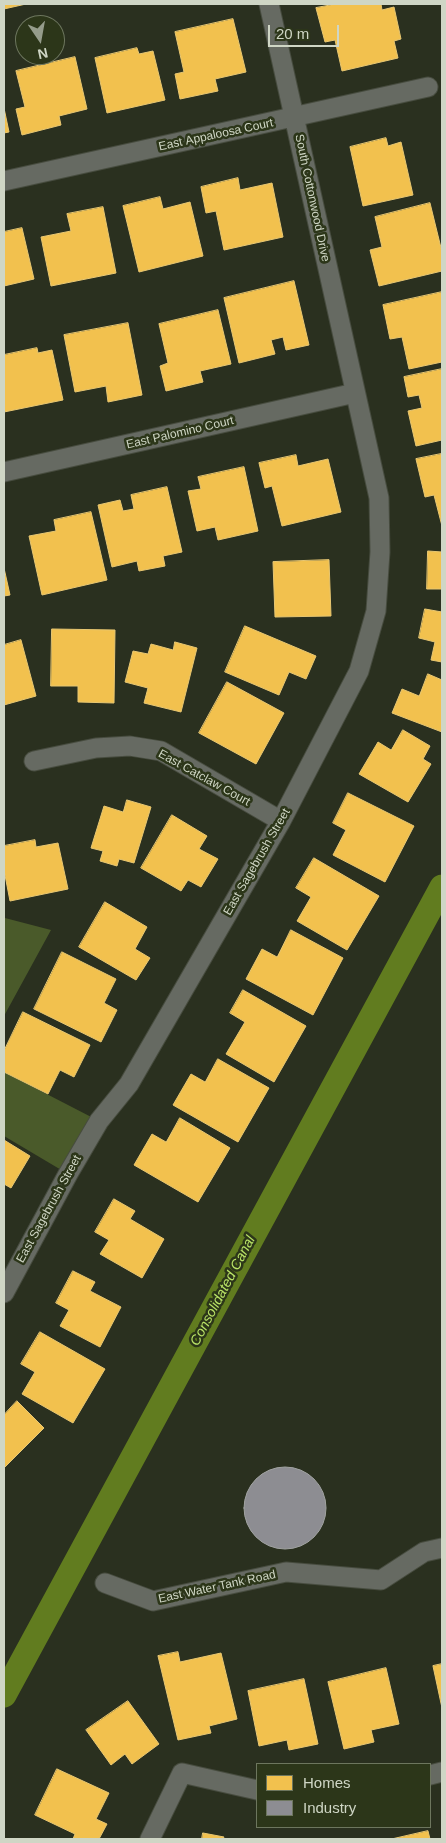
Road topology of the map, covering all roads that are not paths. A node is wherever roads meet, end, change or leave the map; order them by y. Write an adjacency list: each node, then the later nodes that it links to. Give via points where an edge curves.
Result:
1 (269, 4): 3 (street, South Cottonwood Drive)
2 (428, 87): 3 (street, East Appaloosa Court)
3 (295, 117): 4 (street, East Appaloosa Court); 5 (street, South Cottonwood Drive)
4 (4, 181)
5 (355, 393): 6 (street, East Palomino Court); 8 (street, East Sagebrush Street, via 379,498 376,611 359,672)
6 (4, 472)
7 (34, 761): 8 (street, East Catclaw Court, via 96,748 130,746 161,751)
8 (281, 821): 9 (street, East Sagebrush Street, via 129,1084 99,1121)
9 (4, 1293)
10 (442, 1548): 11 (street, East Water Tank Road, via 424,1552 382,1580 286,1572 153,1601)
11 (105, 1583)
12 (256, 1790): 13 (street, via 182,1773)
13 (150, 1839)

